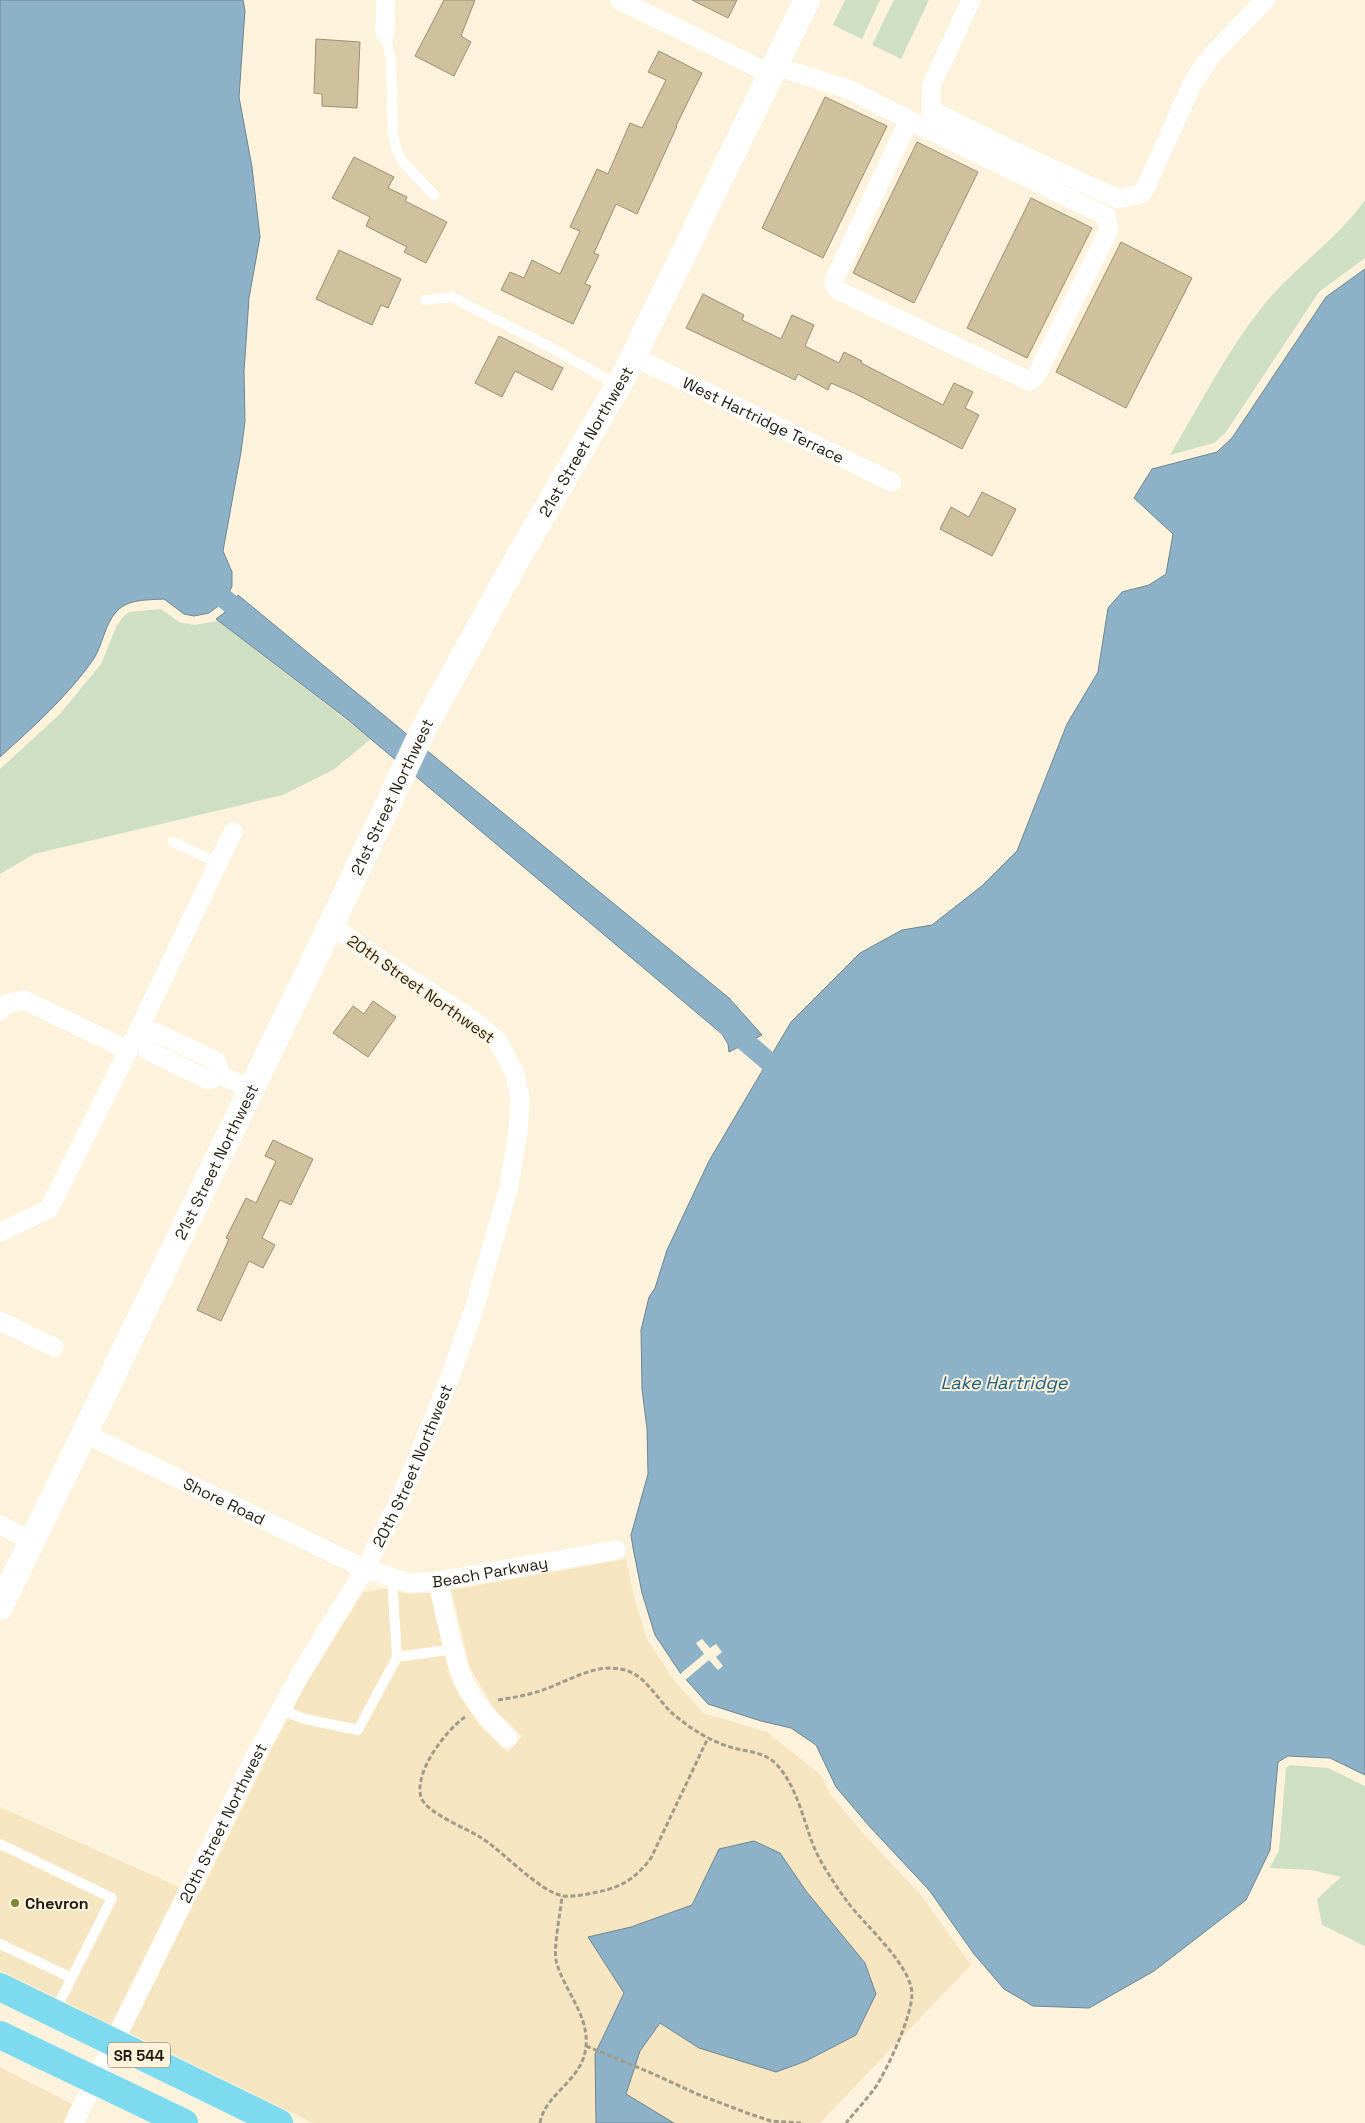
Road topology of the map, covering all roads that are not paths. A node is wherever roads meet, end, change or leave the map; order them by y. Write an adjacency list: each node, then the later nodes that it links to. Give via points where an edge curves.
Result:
1 (386, 0): 6 (street)
2 (619, 0): 7 (street)
3 (807, 0): 7 (street, 21st Street Northwest)
4 (971, 0): 5 (street, via 931,86 931,110 1119,199 1143,193 1194,80)
5 (1265, 0)
6 (385, 34): 9 (lane, via 391,60 393,135 398,154)
7 (773, 70): 8 (street, via 848,89); 11 (street, 21st Street Northwest)
8 (909, 120): 8 (street, via 834,285 839,291 1029,381 1036,376 1109,230 1106,216)
9 (434, 195)
10 (426, 300): 12 (lane, via 452,297)
11 (634, 356): 12 (street, 21st Street Northwest); 13 (street, West Hartridge Terrace)
12 (618, 386): 17 (street, 21st Street Northwest, via 515,563 426,726)
13 (892, 482)
14 (233, 832): 16 (street)
15 (173, 842): 16 (lane)
16 (218, 863): 19 (street)
17 (331, 925): 24 (street, 21st Street Northwest); 32 (street, 20th Street Northwest, via 474,1021 498,1041 515,1074 520,1098 512,1175 474,1309 421,1452)
18 (0, 1011): 20 (street, via 6,1004 24,1000)
19 (140, 1034): 20 (street); 21 (street, via 155,1032); 22 (street, via 147,1050)
20 (128, 1050): 25 (street, via 48,1209)
21 (205, 1056): 22 (street); 23 (street, via 216,1061)
22 (197, 1074): 23 (street, via 208,1080)
23 (221, 1075): 24 (street)
24 (252, 1089): 28 (street, 21st Street Northwest)
25 (0, 1232)
26 (0, 1321): 27 (street)
27 (54, 1347)
28 (84, 1433): 30 (street, 21st Street Northwest); 32 (street, Shore Road)
29 (0, 1526): 30 (street)
30 (32, 1541): 35 (street, 21st Street Northwest)
31 (616, 1550): 34 (street, Beach Parkway)
32 (365, 1569): 33 (street, Beach Parkway); 38 (street, 20th Street Northwest)
33 (392, 1578): 34 (street, Beach Parkway, via 410,1584); 37 (lane)
34 (438, 1581): 36 (street)
35 (0, 1607)
36 (454, 1649): 37 (lane); 39 (street, via 467,1688 487,1718)
37 (397, 1657): 38 (lane, via 358,1730 305,1719)
38 (281, 1710): 46 (street, 20th Street Northwest)
39 (508, 1738)
40 (0, 1844): 42 (lane, via 112,1898)
41 (0, 1944): 42 (lane)
42 (72, 1978): 44 (lane)
43 (0, 1987): 44 (main road, SR 544)
44 (54, 2014): 46 (main road, SR 544)
45 (0, 2035): 47 (main road, SR 544)
46 (113, 2042): 47 (street, 20th Street Northwest); 50 (main road, SR 544)
47 (94, 2081): 48 (street, 20th Street Northwest); 49 (main road, SR 544)
48 (74, 2123)
49 (184, 2123)
50 (279, 2123)

